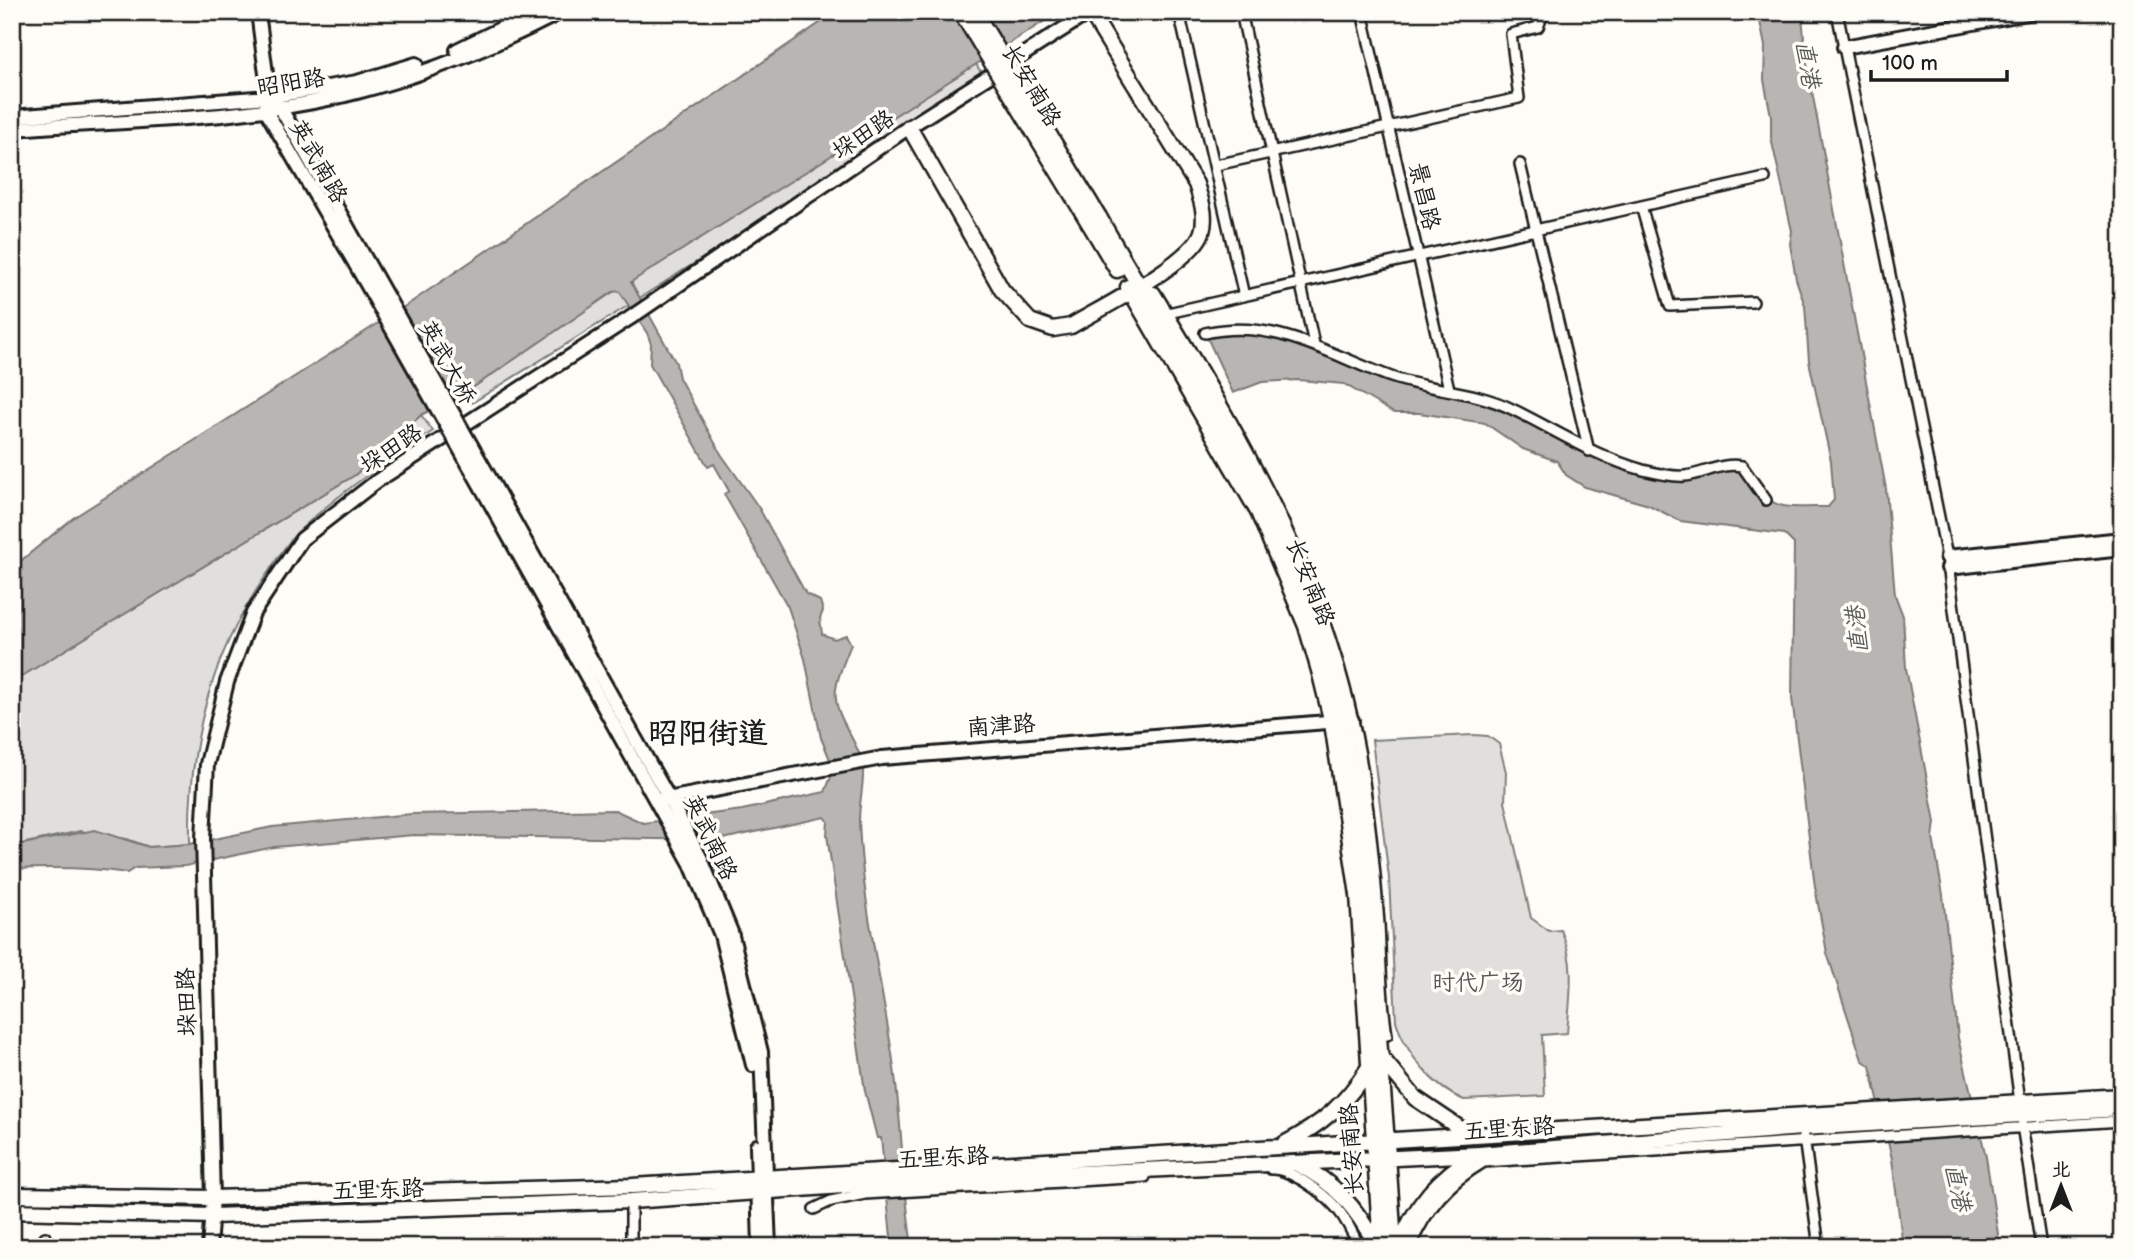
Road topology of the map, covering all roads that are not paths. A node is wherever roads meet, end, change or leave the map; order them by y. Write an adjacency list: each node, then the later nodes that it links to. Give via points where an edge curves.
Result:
1 (258, 12): 14 (street)
2 (535, 12): 14 (street, 昭阳路, via 440,56)
3 (561, 12): 15 (street, 昭阳路, via 441,64 357,92)
4 (961, 12): 25 (main road, 长安南路, bridge)
5 (975, 12): 25 (main road, 长安南路, bridge)
6 (1090, 12): 18 (street, 垛田路); 30 (main road, via 1196,184 1204,208 1202,232 1194,245)
7 (1179, 12): 22 (street)
8 (1241, 12): 20 (street)
9 (1362, 12): 17 (street, 景昌路)
10 (1545, 12): 17 (street, via 1538,27 1511,34 1519,98)
11 (1837, 12): 13 (street)
12 (2033, 12): 13 (street)
13 (1844, 47): 42 (street)
14 (267, 103): 15 (street, 昭阳路); 16 (street, 昭阳路); 19 (street, 昭阳路); 28 (street, 英武南路)
15 (280, 107): 28 (street, 英武南路)
16 (12, 117)
17 (1389, 126): 20 (street); 27 (street, 景昌路)
18 (909, 127): 30 (main road, via 1003,290 1030,321 1054,328 1071,326); 65 (street, 垛田路, via 630,318 376,481 302,539 253,613 227,681 207,764 203,872)
19 (12, 128)
20 (1274, 152): 22 (street); 29 (street)
21 (1520, 164): 26 (street)
22 (1216, 165): 31 (street)
23 (1765, 178): 24 (street)
24 (1641, 206): 26 (street); 32 (street, via 1670,306)
25 (1094, 220): 30 (main road, 长安南路)
26 (1536, 230): 27 (street); 37 (street)
27 (1419, 255): 29 (street); 36 (street, 景昌路)
28 (361, 263): 38 (street, 英武大桥, bridge)
29 (1302, 283): 31 (street); 35 (street)
30 (1134, 289): 33 (street, via 1155,292); 43 (main road, 长安南路, via 1258,512)
31 (1244, 296): 33 (street)
32 (1753, 302)
33 (1168, 313): 43 (street, via 1282,514 1324,621)
34 (1205, 333): 35 (street, via 1229,327)
35 (1314, 344): 36 (street, via 1391,377)
36 (1449, 389): 37 (street, via 1512,409)
37 (1590, 451): 39 (street, via 1644,470 1684,476 1729,464 1742,466)
38 (488, 486): 44 (street, 英武南路)
39 (1766, 500)
40 (2122, 539): 42 (street)
41 (2122, 549): 42 (street)
42 (1948, 563): 50 (street)
43 (1343, 721): 44 (street, 南津路, via 959,749 882,758); 45 (street, via 1368,816); 46 (main road, 长安南路, via 1370,894); 47 (main road, 长安南路)
44 (663, 800): 63 (street, 英武南路, via 731,932 761,1052)
45 (1387, 1035)
46 (1381, 1056): 54 (main road, via 1415,1098); 58 (main road, 长安南路)
47 (1369, 1067): 55 (main road, 长安南路); 57 (main road, via 1334,1111)
48 (2122, 1096): 50 (main road)
49 (2122, 1109): 50 (main road)
50 (2021, 1116): 52 (street); 53 (main road, 五里东路); 79 (street)
51 (1801, 1121): 53 (main road, 五里东路); 54 (main road, 五里东路); 56 (street); 59 (main road, 五里东路)
52 (2122, 1121)
53 (1863, 1124): 56 (street)
54 (1472, 1136): 58 (main road, 五里东路)
55 (1373, 1142): 57 (main road, 五里东路); 58 (main road, 长安南路)
56 (1804, 1143): 77 (street, via 1484,1163 1443,1191 1424,1216); 78 (street)
57 (1279, 1147): 61 (main road, 五里东路)
58 (1384, 1152): 59 (main road, 五里东路); 60 (main road, 五里东路); 75 (main road, 长安南路); 76 (main road, 长安南路)
59 (1479, 1153): 76 (main road, via 1436,1184 1408,1222)
60 (1293, 1163): 61 (main road, 五里东路); 75 (main road, via 1326,1180 1348,1200)
61 (915, 1181): 62 (main road, 五里东路); 74 (street, via 1279,1169 1329,1196)
62 (859, 1184): 63 (main road, 五里东路); 67 (street)
63 (763, 1185): 65 (main road, 五里东路); 66 (main road, 五里东路); 72 (street, 英武南路); 73 (street, 英武南路)
64 (19, 1195): 65 (main road, 五里东路)
65 (213, 1198): 69 (street, 垛田路)
66 (631, 1201): 69 (main road, 五里东路); 71 (street)
67 (814, 1209)
68 (19, 1211): 69 (main road, 五里东路)
69 (213, 1216): 70 (street, 垛田路)
70 (209, 1247)
71 (631, 1247)
72 (760, 1247)
73 (769, 1247)
74 (1359, 1247)
75 (1379, 1247)
76 (1397, 1247)
77 (1410, 1247)
78 (1819, 1247)
79 (2041, 1247)

